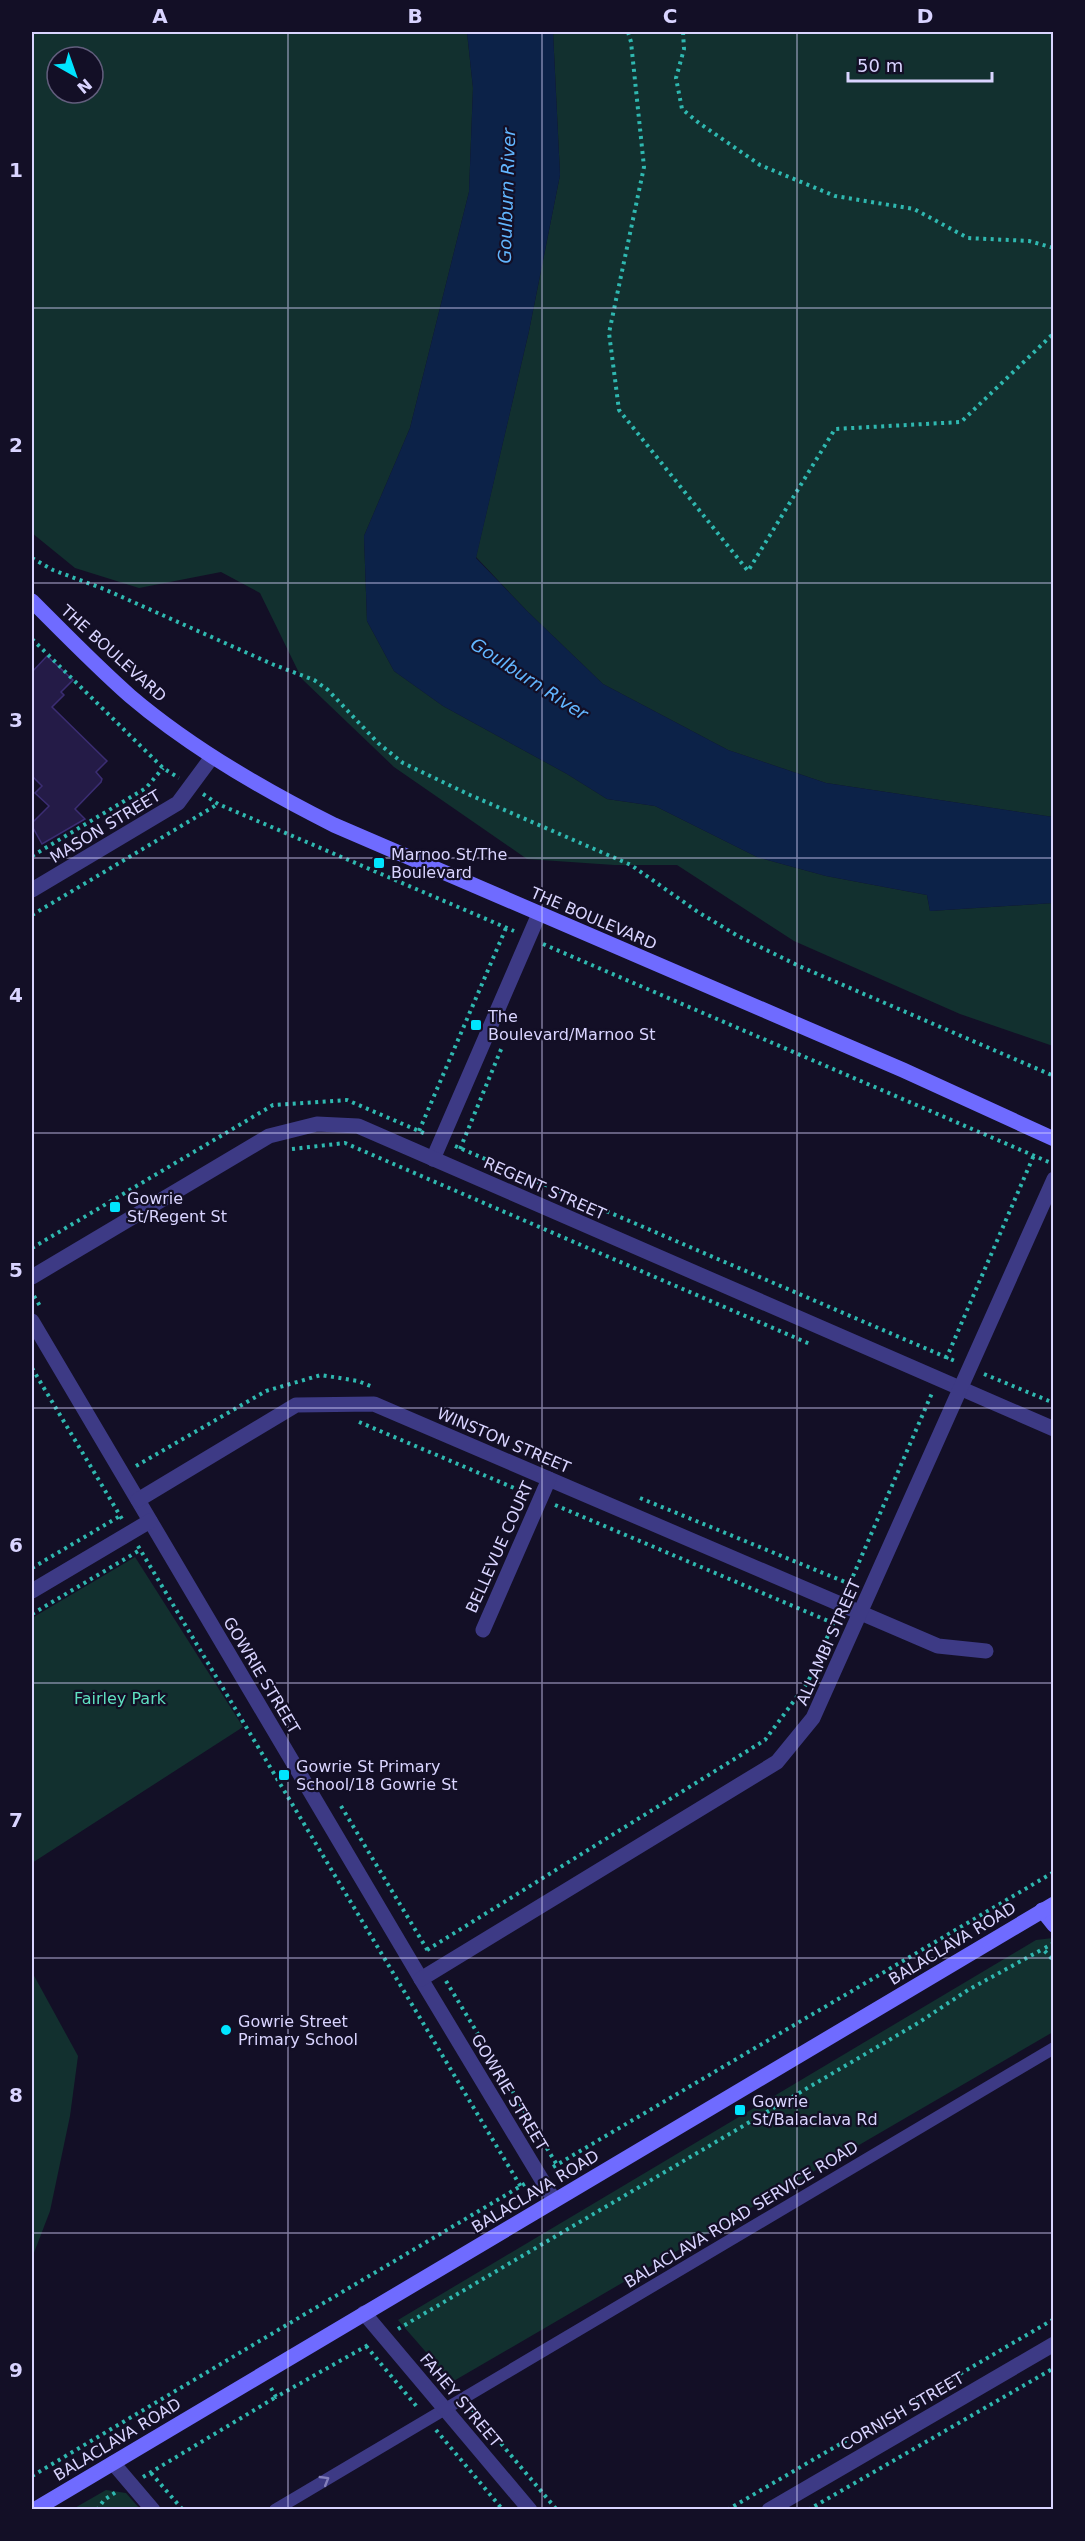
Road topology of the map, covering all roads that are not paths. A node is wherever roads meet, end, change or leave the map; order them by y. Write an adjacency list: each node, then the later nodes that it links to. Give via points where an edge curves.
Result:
1 (32, 601): 2 (street, THE BOULEVARD, via 131,696)
2 (212, 757): 3 (street, MASON STREET, via 178,803); 4 (street, THE BOULEVARD, via 334,825)
3 (32, 890)
4 (539, 914): 5 (street, THE BOULEVARD, via 903,1070); 6 (street)
5 (1053, 1139)
6 (434, 1159): 8 (street, REGENT STREET, via 358,1126 317,1124 269,1136); 10 (street, REGENT STREET)
7 (1053, 1179): 10 (street, ALLAMBI STREET)
8 (32, 1277)
9 (32, 1321): 13 (street, GOWRIE STREET)
10 (960, 1389): 11 (street, REGENT STREET); 16 (street, ALLAMBI STREET)
11 (1053, 1429)
12 (549, 1479): 13 (street, WINSTON STREET, via 374,1404 296,1405); 16 (street, WINSTON STREET); 17 (street, BELLEVUE COURT)
13 (138, 1500): 14 (street, GOWRIE STREET)
14 (150, 1521): 15 (street); 21 (street, GOWRIE STREET)
15 (32, 1591)
16 (861, 1613): 18 (street, WINSTON STREET, via 938,1646); 21 (street, ALLAMBI STREET, via 813,1718 777,1762)
17 (483, 1630)
18 (986, 1652)
19 (1048, 1907): 20 (street); 23 (street, BALACLAVA ROAD)
20 (1053, 1924)
21 (421, 1979): 23 (street, GOWRIE STREET)
22 (1053, 2048): 26 (lane, BALACLAVA ROAD SERVICE ROAD)
23 (554, 2200): 24 (street, BALACLAVA ROAD)
24 (364, 2313): 26 (street, FAHEY STREET); 27 (street, BALACLAVA ROAD)
25 (1053, 2344): 32 (street, CORNISH STREET)
26 (445, 2409): 30 (lane, BALACLAVA ROAD SERVICE ROAD, one-way to 26); 31 (street, FAHEY STREET)
27 (113, 2463): 28 (street, BALACLAVA ROAD); 29 (street)
28 (34, 2510)
29 (153, 2510)
30 (275, 2510)
31 (530, 2510)
32 (769, 2510)

